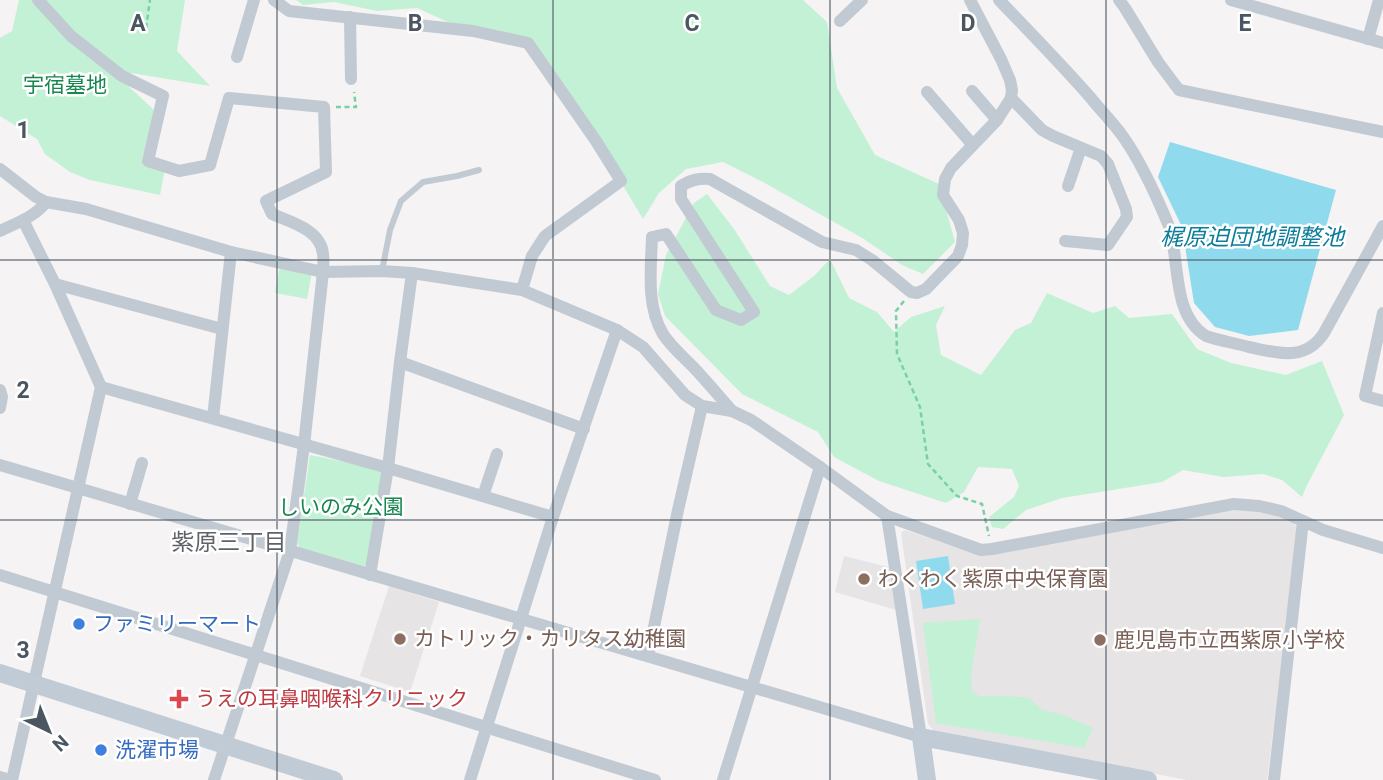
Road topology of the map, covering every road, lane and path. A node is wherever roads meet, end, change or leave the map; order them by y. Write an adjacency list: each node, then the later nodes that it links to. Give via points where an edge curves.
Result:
1 (38, 0): 21 (street, via 71,36 122,76 163,96 148,161 179,171 210,165 229,98)
2 (150, 0): 13 (path)
3 (254, 0): 16 (street)
4 (274, 0): 11 (street, via 289,10)
5 (862, 0): 12 (street)
6 (970, 0): 20 (street, via 1010,80)
7 (999, 0): 31 (street, via 1126,141 1173,235 1182,305 1199,332 1279,354 1313,347)
8 (1119, 0): 23 (street, via 1179,90)
9 (1379, 0): 14 (street)
10 (1235, 1): 14 (street)
11 (351, 18): 17 (street); 39 (street, via 473,31 528,43 596,141 621,181 545,236 532,256)
12 (840, 21)
13 (146, 28)
14 (1367, 39): 15 (street)
15 (1383, 43)
16 (237, 57)
17 (351, 79): 21 (path, via 356,107)
18 (972, 91): 22 (street)
19 (927, 92): 24 (street)
20 (1011, 98): 22 (street); 25 (street, via 1042,130)
21 (324, 107): 36 (street, via 326,172 266,201 272,214 313,235 323,252)
22 (997, 120): 24 (street)
23 (1383, 132)
24 (972, 144): 40 (street, via 945,179 943,195 963,233 958,256 926,289)
25 (1081, 148): 28 (street); 33 (street, via 1108,164 1126,217 1108,245)
26 (0, 169): 29 (street)
27 (479, 170): 35 (lane, via 423,182 401,201)
28 (1068, 186)
29 (46, 202): 30 (street); 34 (street, via 86,209)
30 (23, 220): 32 (street); 38 (street)
31 (1383, 226)
32 (0, 231)
33 (1065, 241)
34 (231, 252): 36 (street); 42 (street)
35 (382, 271): 36 (street); 37 (street)
36 (323, 272): 53 (street)
37 (412, 273): 39 (street); 44 (street)
38 (55, 284): 42 (street); 45 (street)
39 (522, 290): 43 (street)
40 (911, 292): 50 (street, via 856,250 822,242 713,180 688,181 681,186 681,199 754,312 741,320 716,310 666,234 652,237 649,274 654,309 670,344); 66 (path, via 896,311 897,354 920,407 928,464 957,496 982,504)
41 (1383, 313): 47 (street, via 1365,396)
42 (222, 330): 51 (street)
43 (617, 330): 48 (street, via 643,347 685,395); 52 (street)
44 (400, 362): 52 (street); 58 (street)
45 (101, 387): 51 (street); 59 (street)
46 (0, 390): 49 (street)
47 (1383, 401)
48 (702, 406): 50 (street); 73 (street)
49 (0, 408)
50 (732, 411): 57 (street)
51 (213, 418): 53 (street)
52 (584, 429): 63 (street)
53 (304, 445): 58 (street); 67 (street)
54 (497, 454): 60 (street)
55 (142, 463): 61 (street)
56 (0, 466): 59 (street)
57 (820, 467): 62 (street); 76 (street)
58 (388, 468): 60 (street); 69 (street)
59 (79, 489): 61 (street); 70 (street)
60 (483, 496): 63 (street)
61 (130, 504): 67 (street)
62 (887, 516): 66 (street, via 981,550); 78 (street)
63 (553, 517): 71 (street)
64 (1303, 521): 65 (street); 66 (street, via 1259,506 1234,504); 90 (street)
65 (1383, 548)
66 (992, 549)
67 (289, 551): 69 (street); 72 (street)
68 (0, 575): 70 (street)
69 (370, 575): 71 (street)
70 (55, 592): 72 (street); 75 (street)
71 (522, 620): 73 (street); 77 (street)
72 (254, 655): 77 (street); 79 (street)
73 (648, 656): 76 (street)
74 (0, 673): 75 (street)
75 (34, 684): 79 (street); 82 (street)
76 (753, 686): 78 (street); 87 (street)
77 (487, 728): 85 (street); 86 (street)
78 (921, 737): 80 (street); 88 (street)
79 (226, 745): 83 (street); 84 (street)
80 (1083, 774): 89 (street)
81 (0, 777): 82 (street)
82 (11, 780)
83 (214, 780)
84 (334, 780)
85 (470, 780)
86 (655, 780)
87 (723, 780)
88 (927, 780)
89 (1148, 780)
90 (1274, 780)

